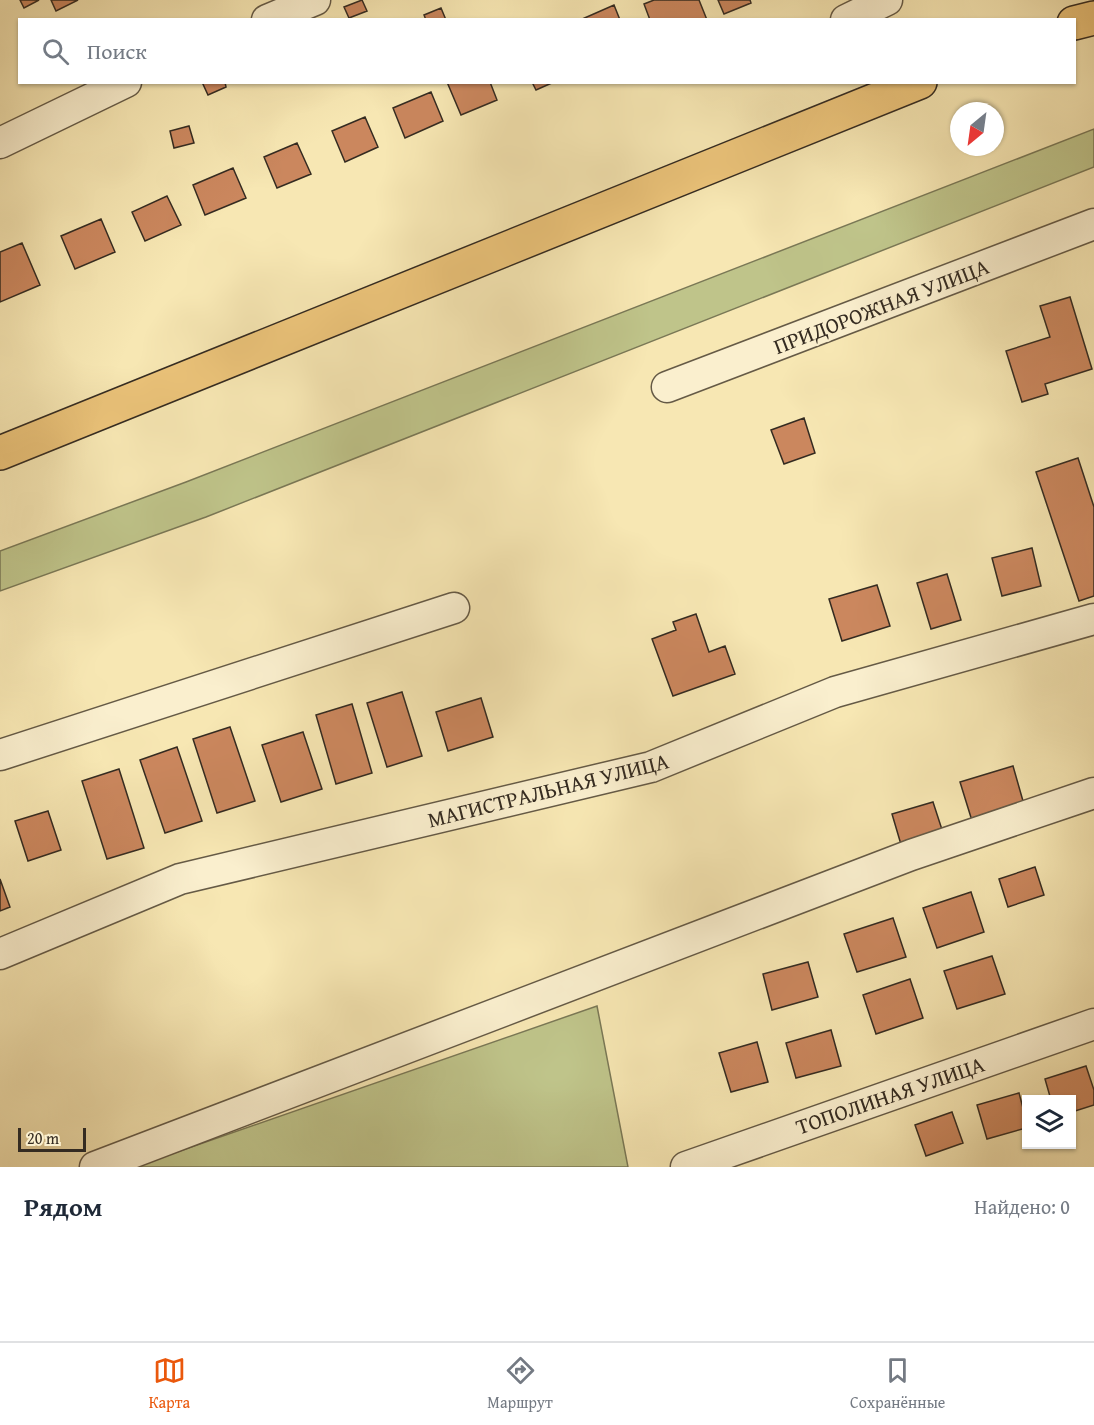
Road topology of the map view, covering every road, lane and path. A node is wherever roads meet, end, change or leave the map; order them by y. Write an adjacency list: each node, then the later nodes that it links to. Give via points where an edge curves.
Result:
1 (315, 0): 3 (street)
2 (887, 0): 4 (street)
3 (272, 18)
4 (850, 18)
5 (1094, 18): 6 (main road)
6 (1076, 22)
7 (122, 84): 9 (street)
8 (915, 84): 12 (main road)
9 (0, 143)
10 (1094, 224): 11 (street, ПРИДОРОЖНАЯ УЛИЦА)
11 (667, 387)
12 (0, 453)
13 (454, 608): 15 (street)
14 (1094, 618): 17 (street, МАГИСТРАЛЬНАЯ УЛИЦА, via 834,692 651,767 180,879)
15 (0, 755)
16 (1094, 793): 19 (street, via 911,855)
17 (0, 954)
18 (1094, 1024): 20 (street, ТОПОЛИНАЯ УЛИЦА)
19 (95, 1167)
20 (686, 1167)

